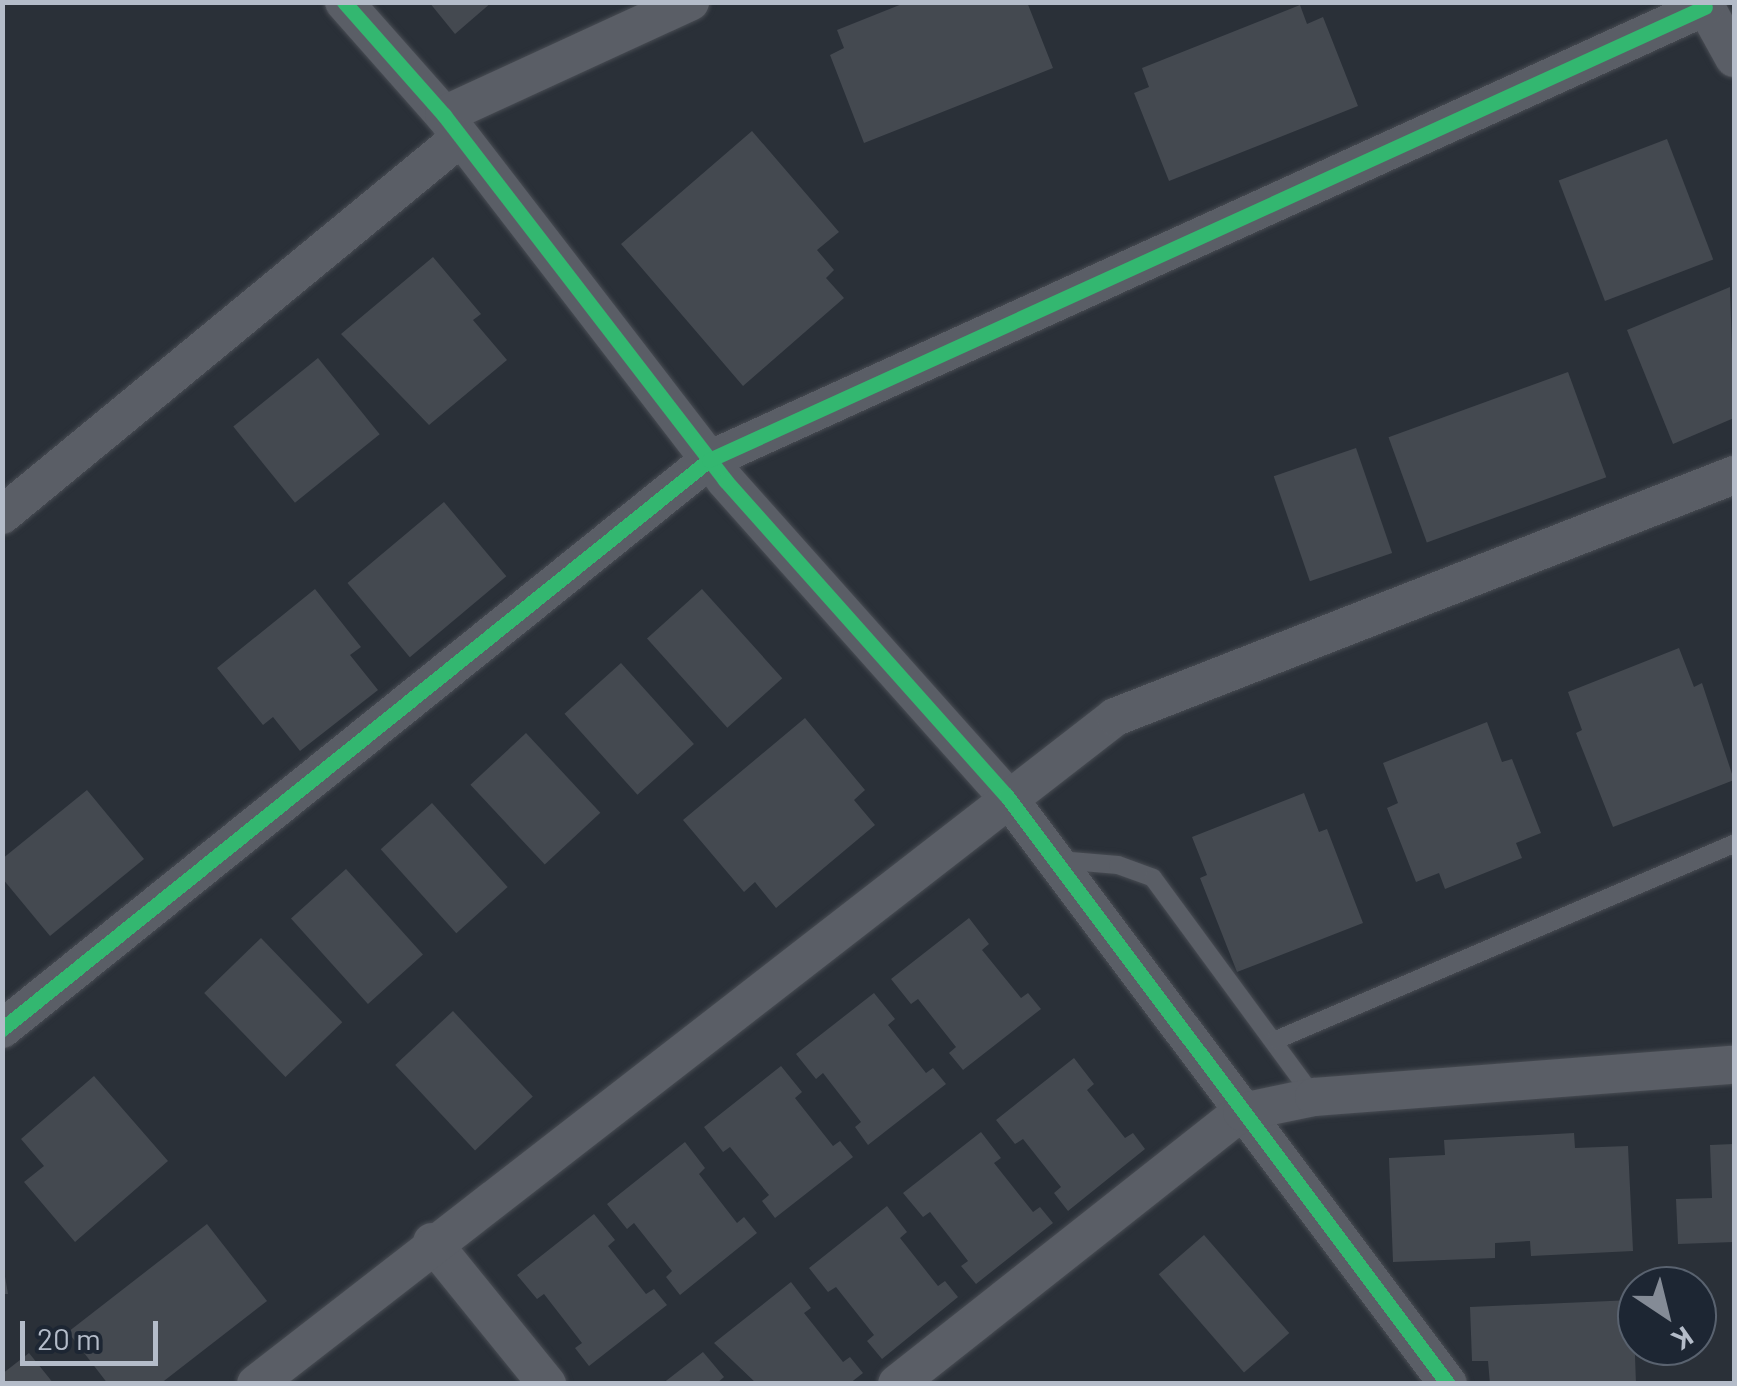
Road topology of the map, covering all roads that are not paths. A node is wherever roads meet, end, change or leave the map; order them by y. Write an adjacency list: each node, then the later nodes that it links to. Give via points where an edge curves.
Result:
1 (344, 2): 5 (street)
2 (690, 2): 5 (street)
3 (1704, 4): 4 (street); 6 (street)
4 (1734, 58)
5 (452, 126): 6 (street); 8 (street)
6 (709, 460): 9 (street); 12 (street)
7 (1734, 474): 9 (street, via 1115,716)
8 (2, 515)
9 (1006, 796): 11 (street); 17 (street)
10 (1734, 844): 13 (lane)
11 (1054, 860): 13 (lane, via 1118,865 1153,878); 16 (street)
12 (2, 1029)
13 (1276, 1040): 15 (lane)
14 (1734, 1065): 15 (street)
15 (1314, 1097): 16 (street)
16 (1242, 1112): 20 (street); 21 (street)
17 (432, 1242): 18 (street); 19 (street)
18 (256, 1384)
19 (547, 1384)
20 (898, 1384)
21 (1448, 1384)

